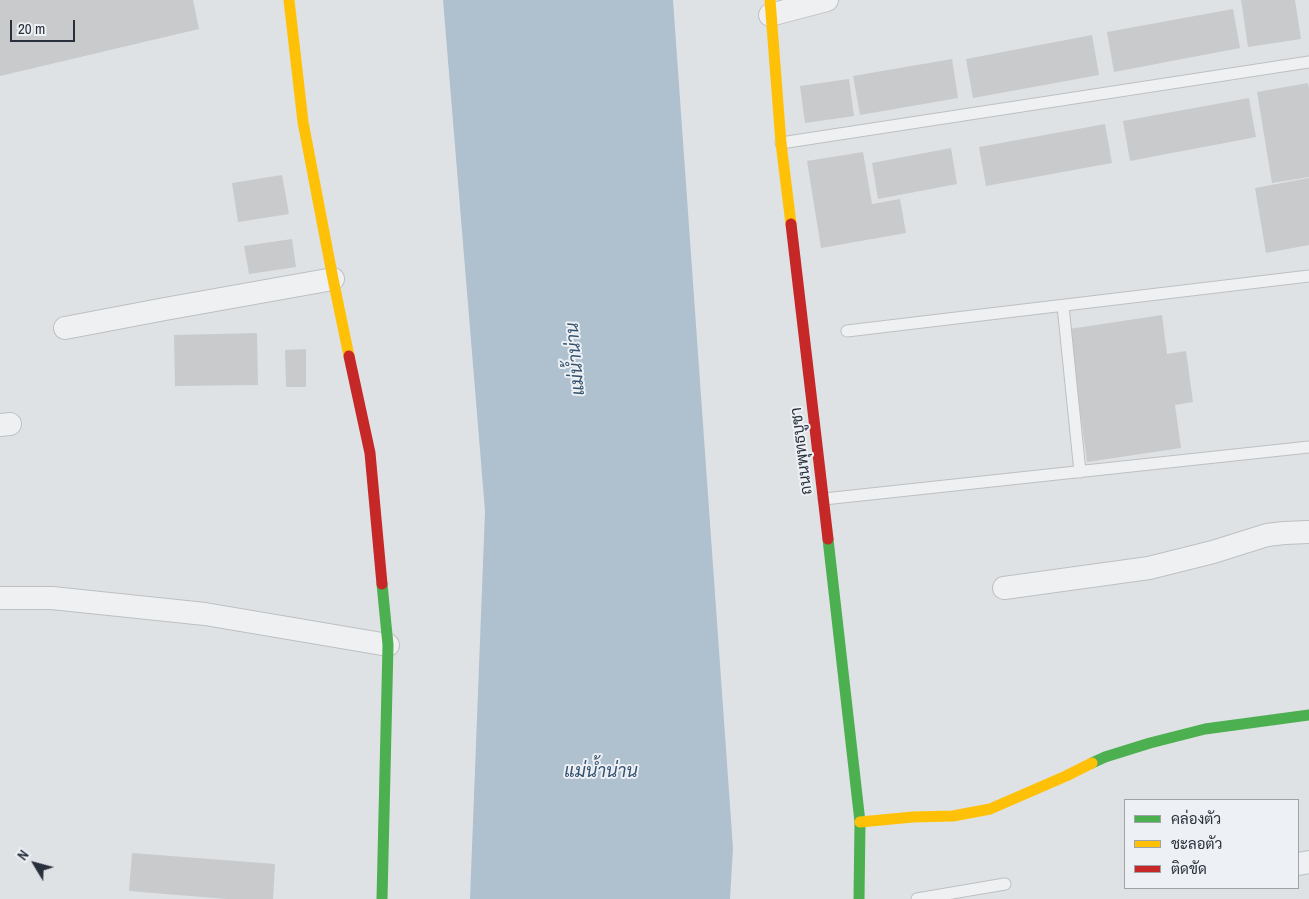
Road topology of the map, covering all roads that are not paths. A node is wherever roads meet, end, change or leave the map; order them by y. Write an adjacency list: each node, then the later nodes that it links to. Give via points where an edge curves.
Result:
1 (290, 0): 7 (street, via 303,122)
2 (827, 0): 3 (street)
3 (770, 7): 5 (street, ถนนพุทธบูชา)
4 (1309, 62): 5 (lane)
5 (781, 142): 13 (street, ถนนพุทธบูชา)
6 (1309, 276): 8 (lane)
7 (334, 279): 9 (street); 17 (street, via 370,453)
8 (1063, 306): 10 (lane); 12 (lane)
9 (65, 328)
10 (848, 331)
11 (1309, 447): 12 (lane)
12 (1080, 472): 13 (lane)
13 (824, 499): 19 (street, ถนนพุทธบูชา)
14 (1309, 532): 15 (street, via 1266,536 1149,568)
15 (1004, 588)
16 (0, 598): 17 (street, via 52,598 205,614)
17 (388, 645): 21 (street)
18 (1309, 715): 19 (street, via 1204,729 1150,742 1105,757 990,809 953,816)
19 (860, 822): 22 (street, ถนนพุทธบูชา)
20 (1005, 884): 23 (lane)
21 (382, 899)
22 (859, 899)
23 (918, 899)

